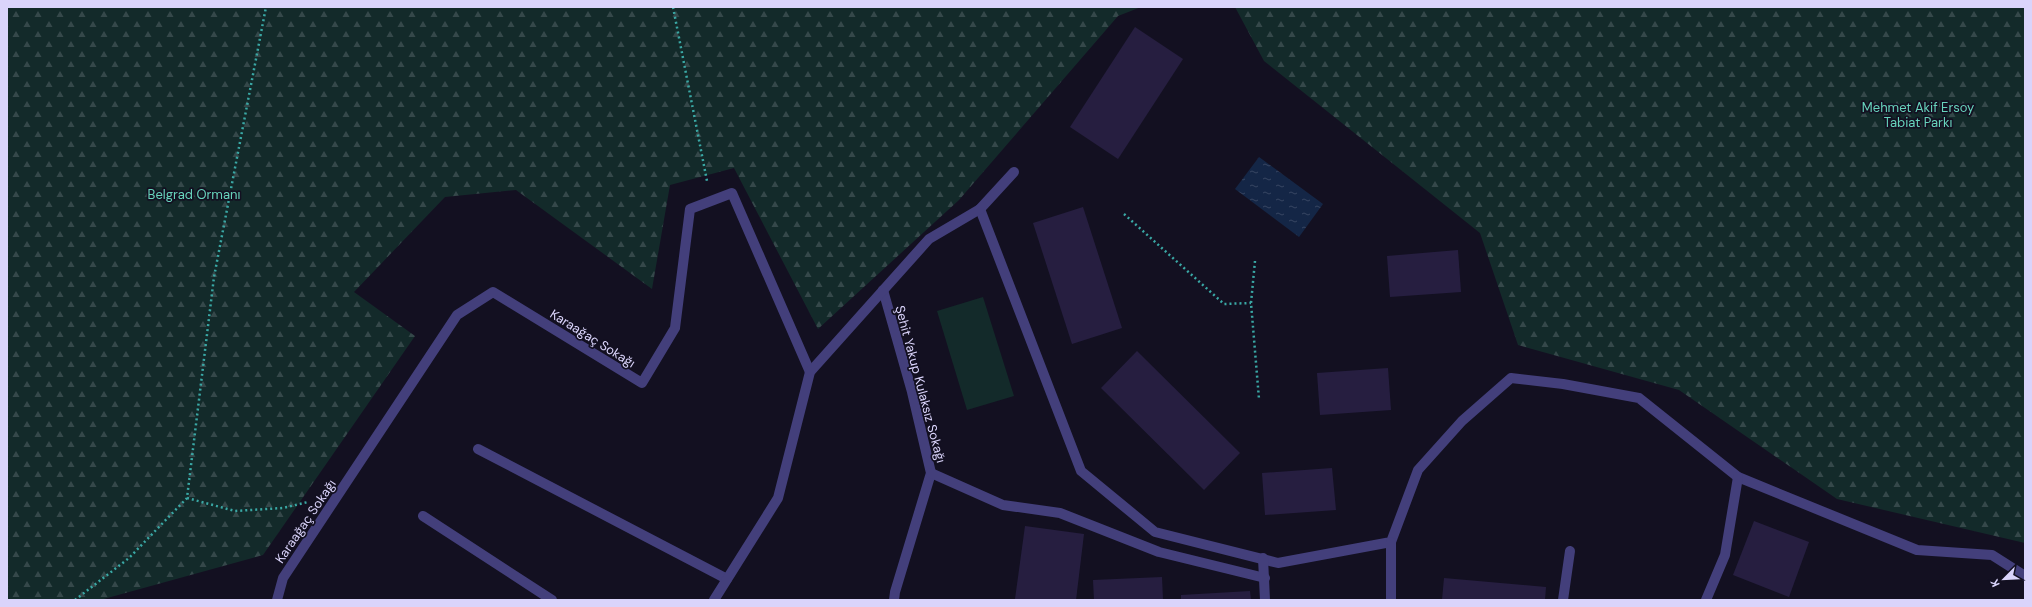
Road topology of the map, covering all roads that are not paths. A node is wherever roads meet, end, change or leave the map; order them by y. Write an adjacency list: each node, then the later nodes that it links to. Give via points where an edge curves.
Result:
1 (1014, 172): 2 (street)
2 (980, 209): 3 (street, via 929,239); 11 (street, via 1081,471 1155,532)
3 (883, 290): 4 (street); 6 (street, Şehit Yakup Kulaksız Sokağı, via 912,392)
4 (810, 372): 14 (street, via 778,498); 15 (street, Karaağaç Sokağı, via 732,193 690,209 675,328 642,383 493,292 457,315 283,578)
5 (478, 449): 14 (street)
6 (931, 473): 13 (street, via 1003,505 1060,513 1159,552); 18 (street, Şehit Yakup Kulaksız Sokağı)
7 (1738, 477): 9 (street, via 1639,398 1563,384 1511,378 1462,421 1418,470); 12 (street, via 1918,550 1992,555); 22 (street, via 1725,555)
8 (423, 516): 16 (street)
9 (1391, 542): 11 (street, via 1278,562); 20 (street)
10 (1570, 551): 21 (street)
11 (1263, 558): 13 (street)
12 (2025, 576)
13 (1265, 578): 19 (street)
14 (727, 579): 17 (street)
15 (278, 600)
16 (552, 600)
17 (714, 600)
18 (894, 600)
19 (1265, 600)
20 (1391, 600)
21 (1563, 600)
22 (1706, 600)

